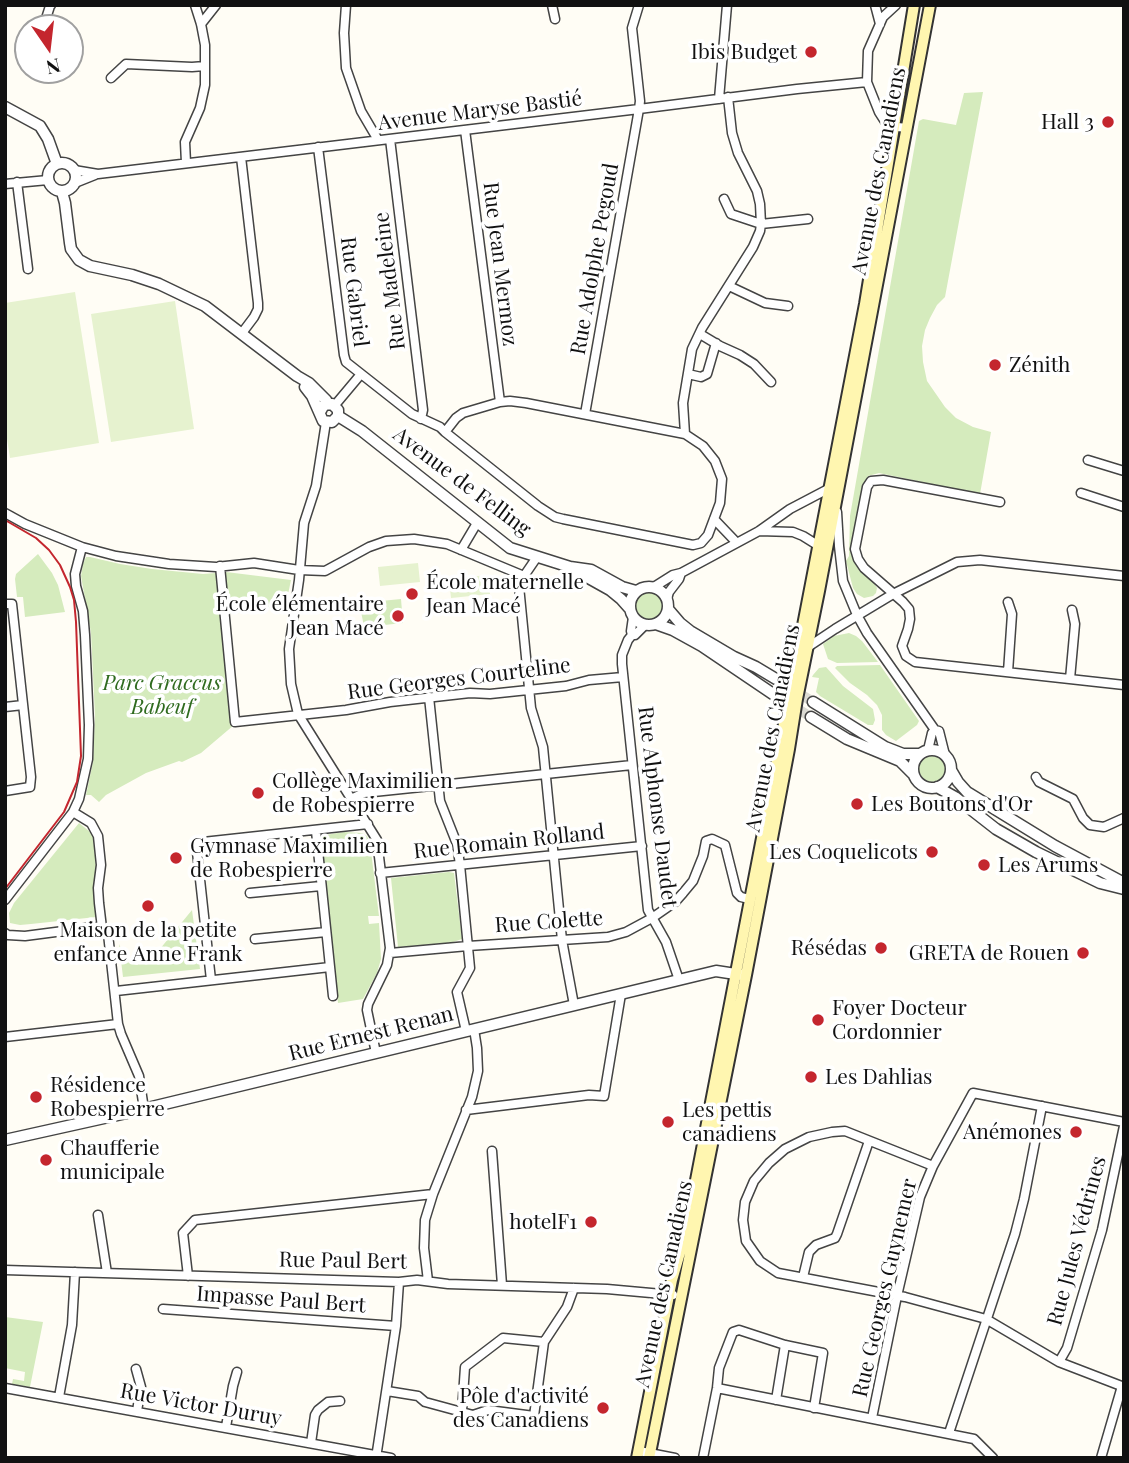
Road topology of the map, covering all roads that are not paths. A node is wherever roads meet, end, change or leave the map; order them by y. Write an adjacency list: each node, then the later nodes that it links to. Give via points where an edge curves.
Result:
1 (195, 5): 12 (street)
2 (216, 5): 12 (street)
3 (346, 5): 23 (street, via 346,68 361,111)
4 (552, 5): 11 (street)
5 (639, 5): 19 (street, Rue Adolphe Pegoud, via 632,28)
6 (727, 5): 17 (street)
7 (875, 5): 13 (street)
8 (914, 5): 20 (main road, Avenue des Canadiens)
9 (930, 5): 20 (main road, Avenue des Canadiens)
10 (891, 6): 13 (street)
11 (555, 19)
12 (201, 24): 14 (street)
13 (880, 24): 16 (street, via 867,51)
14 (205, 66): 15 (street, via 126,64); 26 (street, via 202,98 185,142)
15 (111, 78)
16 (867, 82): 17 (street, Avenue Maryse Bastié); 20 (street, via 888,126)
17 (724, 98): 19 (street, Avenue Maryse Bastié); 37 (street, via 738,153 757,191)
18 (5, 107): 27 (street, via 40,126)
19 (639, 109): 21 (street, Avenue Maryse Bastié); 49 (street, Rue Adolphe Pegoud)
20 (901, 127): 56 (main road, Avenue des Canadiens); 58 (main road, Avenue des Canadiens)
21 (465, 130): 22 (street, Avenue Maryse Bastié); 47 (street, Rue Jean Mermoz)
22 (390, 139): 23 (street, Avenue Maryse Bastié); 50 (street, Rue Madeleine)
23 (378, 140): 24 (street, Avenue Maryse Bastié)
24 (318, 147): 25 (street, Avenue Maryse Bastié); 44 (street, Rue Gabriel, via 344,355)
25 (241, 157): 26 (street, Avenue Maryse Bastié); 41 (street, via 258,303)
26 (186, 163): 29 (street, Avenue Maryse Bastié)
27 (57, 164): 28 (street); 30 (street)
28 (74, 170): 29 (street, Avenue Maryse Bastié); 32 (street)
29 (98, 174): 32 (street, Avenue Maryse Bastié)
30 (48, 180): 31 (street); 34 (street)
31 (17, 182): 33 (street); 38 (street)
32 (75, 183): 34 (street)
33 (5, 184)
34 (62, 192): 41 (street, Avenue de Felling, via 71,249 79,260 159,284 205,306)
35 (724, 199): 37 (street, via 731,214)
36 (808, 219): 37 (street)
37 (761, 224): 39 (street, via 754,247)
38 (28, 269)
39 (729, 286): 40 (street, via 765,303); 42 (street)
40 (788, 306)
41 (242, 333): 48 (street, Avenue de Felling)
42 (700, 334): 43 (street); 45 (street)
43 (716, 343): 45 (street, via 707,374); 46 (street, via 754,364)
44 (361, 374): 48 (street); 50 (street, Rue Gabriel)
45 (688, 374): 53 (street, via 682,403)
46 (771, 383)
47 (499, 402): 49 (street); 52 (street, via 463,413)
48 (330, 409): 51 (street, via 321,417); 63 (street, Avenue de Felling)
49 (585, 414): 53 (street)
50 (421, 419): 52 (street, Rue Gabriel)
51 (326, 422): 72 (street, via 316,486 303,523)
52 (445, 432): 62 (street, Rue Gabriel, via 538,506 563,520 693,545 708,535)
53 (685, 435): 62 (street, via 703,446 722,479)
54 (1088, 460): 55 (street)
55 (1124, 471)
56 (830, 488): 64 (street); 66 (main road, Avenue des Canadiens)
57 (1081, 493): 60 (street)
58 (837, 498): 84 (street, via 843,581); 87 (main road, Avenue des Canadiens)
59 (1000, 502): 78 (street, via 872,481 855,549 864,568)
60 (1124, 507)
61 (5, 513): 67 (street)
62 (714, 519): 65 (street)
63 (477, 523): 68 (street); 69 (street, Avenue de Felling)
64 (759, 531): 65 (street); 66 (street, via 793,532)
65 (736, 542): 73 (street)
66 (819, 546): 125 (main road, Avenue des Canadiens)
67 (82, 547): 70 (street, via 159,563); 113 (street, via 75,573 85,635 88,760)
68 (461, 550): 72 (street, via 437,541 402,539 369,547 325,571); 74 (street)
69 (535, 560): 71 (street, Avenue de Felling); 74 (street)
70 (220, 566): 72 (street, via 254,563); 99 (street, Rue Georges Courteline, via 235,722)
71 (570, 567): 77 (street, Avenue de Felling, via 591,570); 83 (street, Avenue de Felling, via 610,590)
72 (299, 570): 99 (street, via 289,649)
73 (681, 573): 76 (street); 81 (street)
74 (524, 576): 93 (street, via 519,586)
75 (1124, 576): 78 (street, via 967,561 947,566)
76 (654, 587): 77 (street); 81 (street, via 662,591)
77 (636, 591): 83 (street, via 630,600)
78 (893, 594): 84 (street); 88 (street, via 909,609 902,646 906,656 915,662)
79 (1008, 603): 88 (street, via 1012,614)
80 (9, 604): 97 (street)
81 (668, 604): 85 (street, via 664,618); 90 (street, via 690,631)
82 (1072, 610): 91 (street)
83 (631, 613): 85 (street, via 639,622); 86 (street, Rue Alphonse Daudet)
84 (857, 615): 87 (street); 101 (street)
85 (651, 625): 86 (street); 94 (street, via 688,638)
86 (632, 635): 89 (street, Rue Alphonse Daudet, via 622,656)
87 (808, 647): 136 (main road, Avenue des Canadiens)
88 (1008, 672): 91 (street)
89 (623, 677): 93 (street, Rue Georges Courteline); 104 (street, Rue Alphonse Daudet)
90 (776, 678)
91 (1070, 679): 92 (street)
92 (1124, 685)
93 (530, 690): 95 (street, Rue Georges Courteline); 106 (street)
94 (774, 694)
95 (429, 697): 99 (street, Rue Georges Courteline); 109 (street)
96 (813, 702): 102 (street, via 885,747 903,754)
97 (23, 705): 98 (street); 111 (street, via 30,787)
98 (5, 706)
99 (298, 714): 112 (street)
100 (811, 717): 107 (street, via 847,739 900,761)
101 (934, 730): 102 (street); 103 (street, via 939,731)
102 (924, 752): 103 (street, via 935,750); 107 (street, via 913,764)
103 (945, 755): 105 (street)
104 (632, 765): 106 (street); 117 (street, Rue Alphonse Daudet)
105 (951, 770): 110 (street, via 947,781); 121 (street, via 967,792)
106 (545, 774): 109 (street); 118 (street)
107 (913, 774): 110 (street, via 922,785)
108 (1036, 777): 114 (street, via 1073,799 1090,825 1104,827)
109 (439, 785): 112 (street, via 364,793); 119 (street)
110 (937, 787): 123 (street, via 1036,852 1100,883)
111 (5, 792)
112 (351, 799): 115 (street)
113 (73, 812): 126 (street); 128 (street, via 90,823 98,836)
114 (1124, 818)
115 (368, 824): 116 (street); 120 (street, via 376,839)
116 (316, 831): 122 (street); 138 (street, via 199,845)
117 (642, 846): 118 (street, Rue Romain Rolland); 127 (street, Rue Alphonse Daudet)
118 (553, 855): 119 (street, Rue Romain Rolland); 132 (street)
119 (460, 865): 120 (street, Rue Romain Rolland); 133 (street)
120 (380, 873): 134 (street)
121 (1124, 883)
122 (321, 886): 124 (street); 129 (street)
123 (1124, 889)
124 (250, 893)
125 (749, 899): 127 (street, Rue Colette, via 737,893 725,845 712,839 706,841 693,881 675,902); 136 (main road, Avenue des Canadiens)
126 (5, 900)
127 (652, 918): 132 (street, Rue Colette, via 608,937); 137 (street, Rue Alphonse Daudet)
128 (102, 928): 130 (street, via 25,936); 139 (street, via 108,934)
129 (326, 932): 131 (street); 135 (street)
130 (5, 933)
131 (255, 939)
132 (562, 940): 133 (street, Rue Colette); 142 (street)
133 (468, 946): 134 (street, Rue Colette); 144 (street, via 470,968 457,992)
134 (390, 953): 146 (street, via 367,1010)
135 (330, 967): 138 (street); 141 (street)
136 (741, 974): 137 (street, Rue Ernest Renan, via 716,971); 166 (main road, Avenue des Canadiens)
137 (679, 980): 140 (street, Rue Ernest Renan)
138 (211, 981): 139 (street)
139 (116, 991): 143 (street)
140 (621, 994): 142 (street, Rue Ernest Renan); 149 (street, via 604,1096)
141 (333, 996)
142 (574, 1005): 144 (street, Rue Ernest Renan)
143 (118, 1024): 145 (street); 148 (street, via 139,1076)
144 (470, 1030): 146 (street, Rue Ernest Renan); 149 (street, via 478,1070)
145 (5, 1037)
146 (376, 1053): 148 (street, Rue Ernest Renan)
147 (1042, 1106): 150 (street); 154 (street, Rue Georges Guynemer, via 973,1093); 169 (street, via 1015,1234)
148 (144, 1109): 151 (street, Rue Ernest Renan)
149 (466, 1110): 155 (street)
150 (1124, 1124): 173 (street, Rue Jules Védrines, via 1102,1230)
151 (5, 1139)
152 (869, 1141): 154 (street); 161 (street, via 837,1234 809,1252); 161 (street, via 845,1131 808,1137 785,1149 754,1181 745,1202 746,1241 760,1261 778,1273)
153 (492, 1151): 164 (street)
154 (933, 1166): 167 (street, Rue Georges Guynemer, via 920,1197)
155 (433, 1194): 160 (street, via 195,1220 183,1233); 162 (street, via 424,1233)
156 (98, 1215): 159 (street)
157 (5, 1270): 158 (street, Rue Paul Bert)
158 (75, 1272): 159 (street, Rue Paul Bert); 180 (street)
159 (107, 1273): 160 (street, Rue Paul Bert)
160 (188, 1276): 163 (street, Rue Paul Bert)
161 (803, 1277): 167 (street)
162 (428, 1281): 163 (street, Rue Paul Bert); 164 (street, Rue Paul Bert)
163 (399, 1282): 170 (street)
164 (502, 1285): 165 (street, Rue Paul Bert)
165 (574, 1288): 166 (street, Rue Paul Bert); 171 (street, via 568,1307)
166 (675, 1295): 190 (main road, Avenue des Canadiens)
167 (897, 1296): 169 (street); 186 (street, Rue Georges Guynemer)
168 (163, 1309): 170 (street, Impasse Paul Bert)
169 (986, 1318): 173 (street); 188 (street)
170 (396, 1326): 179 (street)
171 (544, 1342): 185 (street, via 503,1338 465,1367); 185 (street, via 534,1416)
172 (785, 1345): 178 (street, via 733,1332 719,1368); 181 (street); 183 (street, via 823,1353)
173 (1059, 1362): 176 (street)
174 (136, 1369): 184 (street, via 141,1387)
175 (237, 1372): 187 (street)
176 (1123, 1387): 196 (street)
177 (5, 1388): 180 (street, Rue Victor Duruy)
178 (717, 1388): 181 (street); 194 (street)
179 (387, 1391): 185 (street); 191 (street)
180 (60, 1397): 184 (street, Rue Victor Duruy)
181 (776, 1400): 183 (street)
182 (340, 1401): 189 (street, via 328,1402 318,1410)
183 (814, 1408): 186 (street)
184 (137, 1411): 187 (street, Rue Victor Duruy)
185 (462, 1411)
186 (872, 1418): 188 (street)
187 (226, 1427): 189 (street, Rue Victor Duruy)
188 (948, 1433): 195 (street, via 974,1439)
189 (311, 1443): 191 (street, Rue Victor Duruy)
190 (644, 1455): 193 (street)
191 (376, 1456): 192 (street, Rue Victor Duruy)
192 (391, 1458)
193 (675, 1458)
194 (703, 1458)
195 (993, 1458)
196 (1101, 1458)

